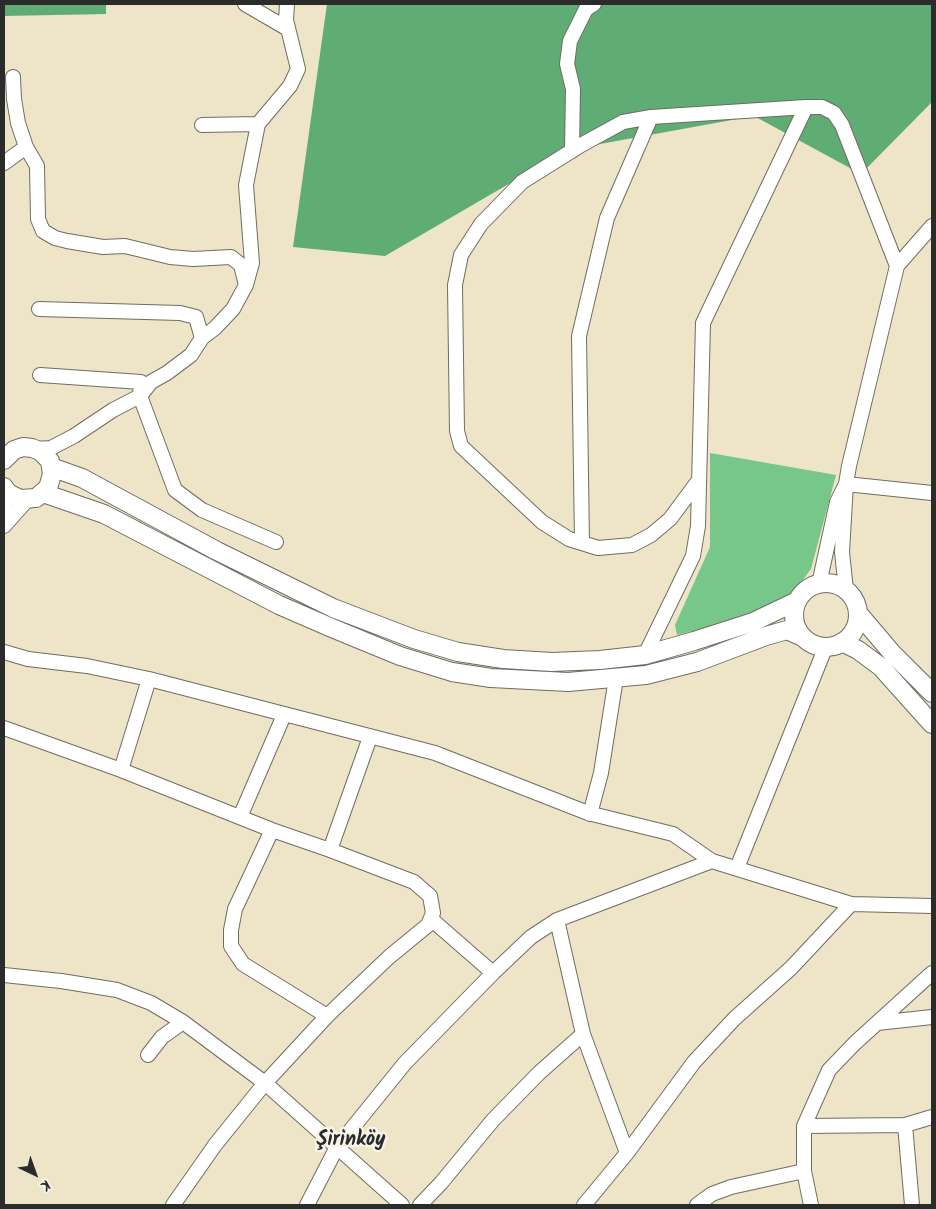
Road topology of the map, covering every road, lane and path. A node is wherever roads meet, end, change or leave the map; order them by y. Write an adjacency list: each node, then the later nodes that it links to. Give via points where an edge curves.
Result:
1 (245, 4): 4 (street)
2 (287, 4): 4 (street)
3 (594, 4): 11 (street, via 586,9 570,40 567,64 573,89)
4 (288, 29): 8 (street, via 298,69 290,86)
5 (13, 77): 10 (street, via 18,123)
6 (806, 107): 7 (street); 14 (street, via 822,107 834,113 842,124); 24 (street, via 704,323)
7 (650, 117): 11 (street, via 623,122); 32 (street, via 607,218 579,336)
8 (258, 124): 9 (street); 15 (street, via 246,185 252,263)
9 (202, 125)
10 (26, 147): 12 (street); 15 (street, via 37,166 38,219 43,232 67,241 103,247 125,246 170,257 231,257 241,265)
11 (572, 151): 32 (street, via 522,182 481,224 461,256 456,285 457,431 461,446 542,522 569,540)
12 (4, 163)
13 (932, 226): 14 (street)
14 (898, 266): 25 (street)
15 (246, 285): 17 (street, via 233,309)
16 (39, 309): 17 (street, via 180,313 196,317)
17 (202, 338): 19 (street, via 190,355 151,382)
18 (40, 375): 19 (street, via 140,382)
19 (140, 396): 20 (street); 31 (street, via 175,490 202,510)
20 (74, 436): 21 (street, via 51,448); 23 (street)
21 (36, 450): 22 (main road, via 23,447); 23 (main road)
22 (5, 456)
23 (51, 464): 28 (main road, via 51,482); 40 (main road, via 333,608 414,639 458,652 504,659 552,662)
24 (699, 480): 32 (street, via 670,519 639,542 598,548); 40 (street, via 698,526 693,556)
25 (846, 484): 27 (street); 33 (street, via 837,502); 34 (street, via 842,552)
26 (6, 490): 28 (main road, via 20,499); 29 (street)
27 (932, 493)
28 (35, 496): 30 (street); 41 (main road, via 104,514 279,605 400,656 452,672 491,678 568,682)
29 (4, 512)
30 (4, 526)
31 (276, 542)
32 (582, 544)
33 (819, 584): 34 (main road, via 838,585); 35 (main road, via 802,593)
34 (846, 590): 36 (main road)
35 (797, 601): 37 (main road, via 794,620); 40 (main road, via 753,622)
36 (858, 613): 38 (main road, via 854,630); 43 (main road)
37 (802, 637): 38 (main road, via 811,644); 41 (main road, via 787,630 697,662 646,676)
38 (834, 644): 45 (main road, via 858,650 881,667); 54 (street)
39 (4, 652): 42 (street)
40 (645, 655)
41 (616, 678): 49 (street, via 601,773)
42 (149, 679): 44 (street); 48 (street)
43 (932, 693)
44 (284, 715): 47 (street); 50 (street)
45 (932, 724)
46 (4, 728): 48 (street)
47 (370, 738): 49 (street, via 435,753); 52 (street)
48 (121, 770): 50 (street)
49 (590, 814): 53 (street, via 673,834)
50 (240, 817): 51 (street)
51 (272, 830): 52 (street); 64 (street, via 235,909 231,946 243,964)
52 (330, 850): 57 (street, via 414,882 430,896 434,913)
53 (712, 861): 54 (street); 58 (street)
54 (737, 868): 55 (street)
55 (850, 904): 56 (street); 75 (street, via 694,1062)
56 (932, 906)
57 (431, 919): 59 (street); 64 (street)
58 (556, 920): 59 (street, via 531,937); 68 (street)
59 (493, 973): 74 (street, via 405,1063)
60 (932, 973): 63 (street)
61 (4, 975): 66 (street, via 117,990 151,1003)
62 (932, 983): 63 (street)
63 (888, 1013): 67 (street)
64 (327, 1016): 70 (street)
65 (932, 1017): 67 (street)
66 (183, 1022): 69 (street, via 162,1037); 70 (street)
67 (877, 1023): 73 (street, via 829,1070)
68 (583, 1034): 75 (street); 80 (street, via 493,1120)
69 (148, 1055)
70 (265, 1083): 74 (street); 77 (street, via 215,1145)
71 (932, 1117): 72 (street)
72 (905, 1125): 73 (street); 84 (street)
73 (804, 1126): 76 (street)
74 (338, 1147): 78 (street); 79 (street)
75 (627, 1153): 81 (street)
76 (804, 1171): 82 (street, via 731,1187 712,1194); 83 (street)
77 (173, 1205)
78 (307, 1205)
79 (402, 1205)
80 (420, 1205)
81 (584, 1205)
82 (697, 1205)
83 (810, 1205)
84 (912, 1205)

